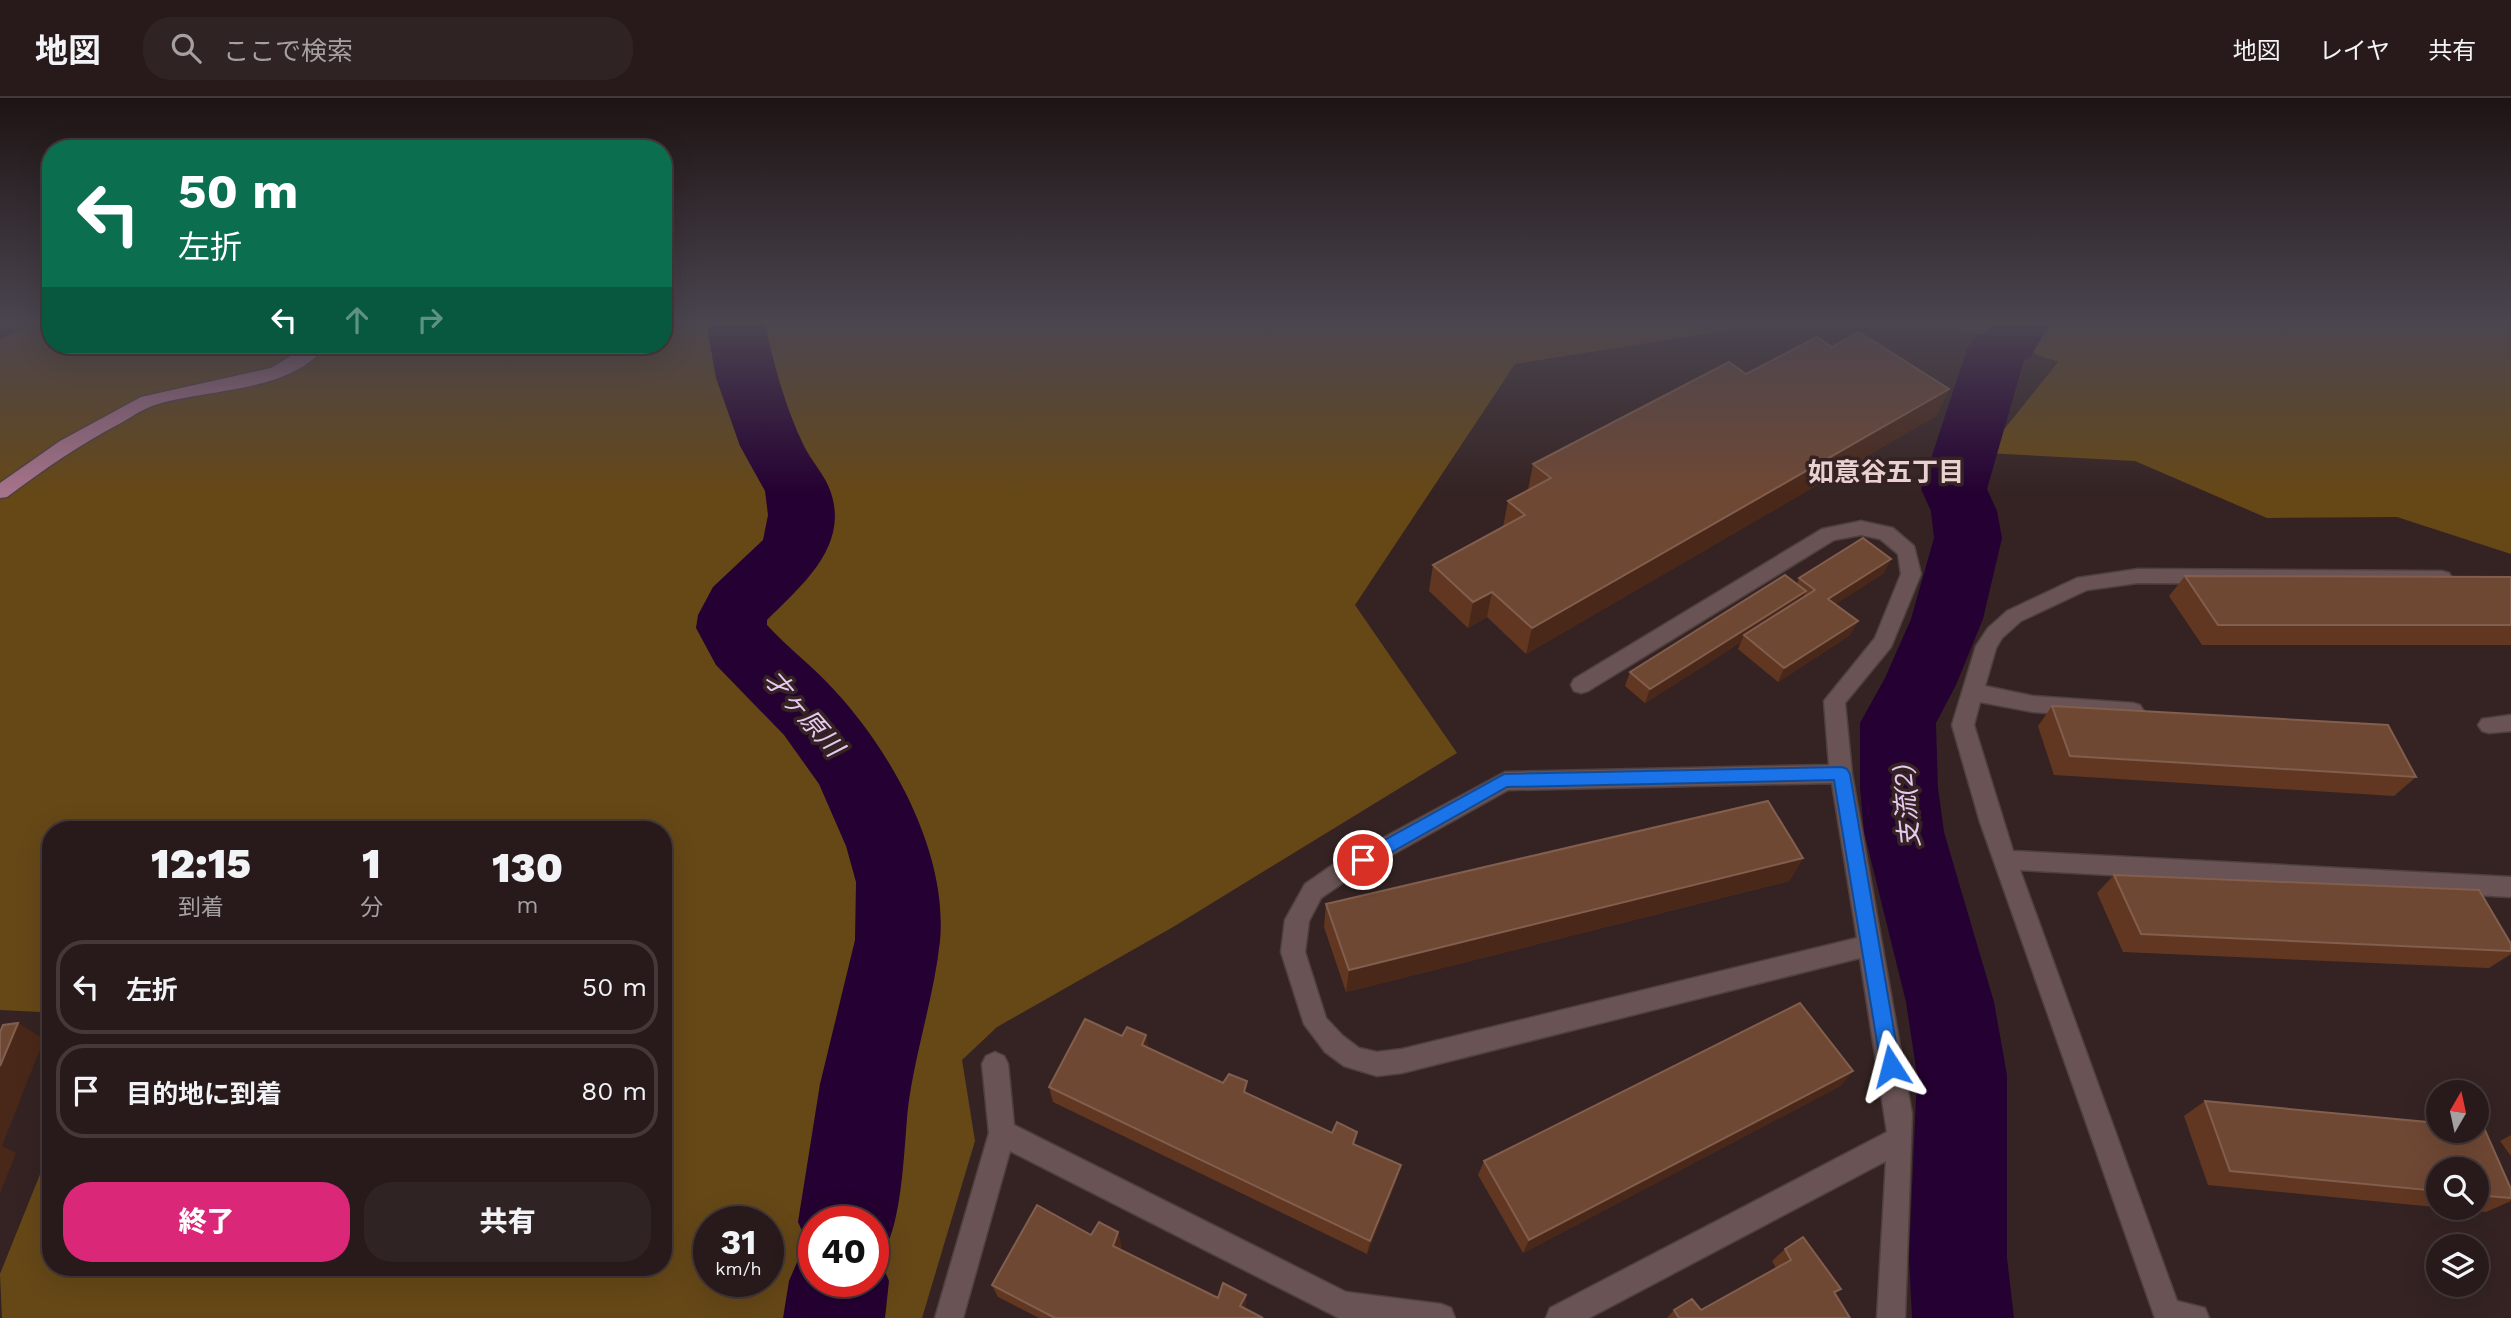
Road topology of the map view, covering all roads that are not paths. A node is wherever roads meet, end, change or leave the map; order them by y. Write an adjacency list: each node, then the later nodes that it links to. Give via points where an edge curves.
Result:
1 (251, 379): 2 (main road, via 147,401 66,444)
2 (0, 492)
3 (2464, 579): 5 (street, via 2166,576 2099,580 2014,616 1986,646)
4 (1581, 685): 9 (street, via 1829,534 1861,528 1886,533 1907,551 1911,574 1884,642 1834,701)
5 (1972, 692): 6 (street, via 2032,704); 10 (street, via 1963,725)
6 (2150, 712)
7 (2511, 723): 8 (street)
8 (2489, 725)
9 (1842, 774): 12 (street); 12 (street, via 1504,781 1313,891 1297,920 1293,952 1316,1024 1353,1058 1377,1064 1402,1062)
10 (2007, 860): 11 (street); 16 (street)
11 (2509, 891)
12 (1871, 945): 15 (street)
13 (995, 1064): 14 (street)
14 (1002, 1133): 17 (street); 18 (street, via 1344,1306)
15 (1900, 1139): 19 (street); 20 (street)
16 (2177, 1317)
17 (949, 1318)
18 (1441, 1318)
19 (1560, 1318)
20 (1891, 1318)

